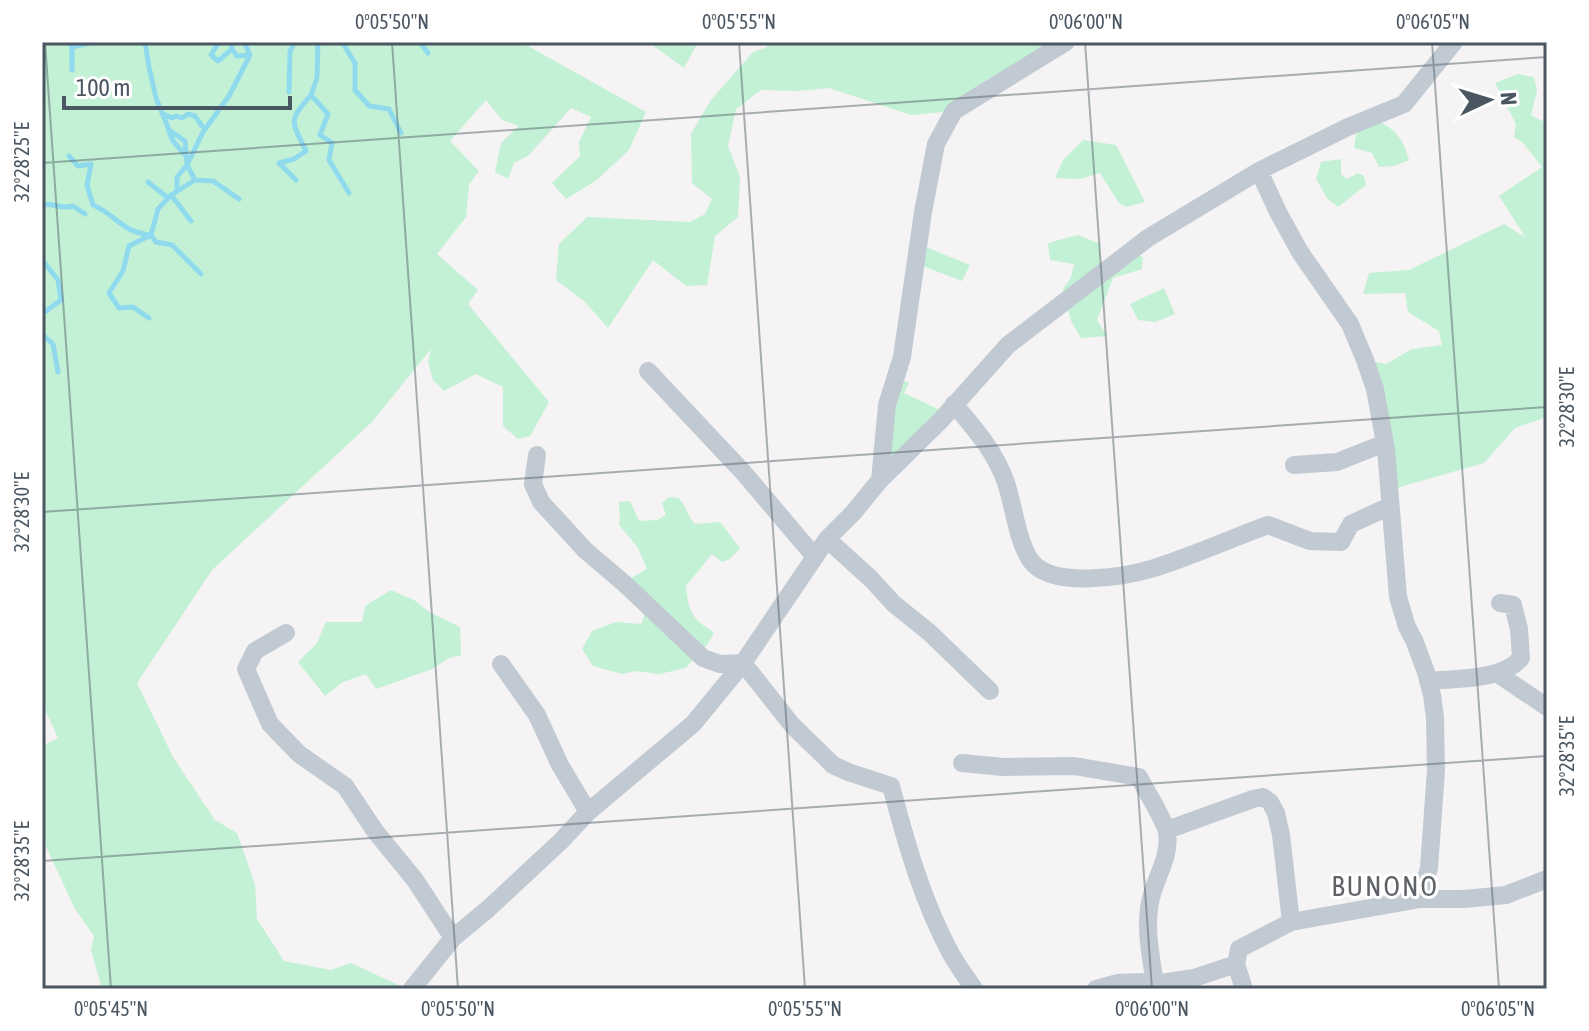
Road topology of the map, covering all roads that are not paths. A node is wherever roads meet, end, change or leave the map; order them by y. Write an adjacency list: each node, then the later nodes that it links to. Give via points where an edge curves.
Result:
1 (1066, 42): 9 (street, via 954,111 936,144 902,357 887,405)
2 (1454, 42): 3 (street, via 1404,104)
3 (1259, 171): 5 (street, via 1148,238 1061,304 1008,345); 6 (street, via 1300,252 1357,339 1375,389)
4 (648, 371): 12 (street)
5 (954, 404): 9 (street); 10 (street, via 993,454 1032,561 1061,577 1109,577 1151,569 1268,525 1310,541 1341,542 1351,524)
6 (1385, 443): 8 (street, via 1337,462); 10 (street)
7 (537, 455): 15 (street, via 533,484 541,502 585,550 703,658)
8 (1294, 465)
9 (880, 480): 11 (street)
10 (1390, 506): 18 (street, via 1398,597)
11 (827, 539): 12 (street); 19 (street)
12 (815, 557): 15 (street)
13 (1500, 603): 17 (street, via 1513,605 1521,658)
14 (286, 633): 27 (street, via 255,651 246,669 270,724 299,754 345,786)
15 (743, 663): 22 (street, via 693,724); 31 (street, via 792,725 833,765 891,786 921,886)
16 (501, 664): 22 (street, via 537,715)
17 (1498, 674): 18 (street); 20 (street)
18 (1428, 681): 25 (street, via 1436,756 1429,868)
19 (990, 691)
20 (1547, 707)
21 (962, 763): 23 (street, via 1074,766 1139,777)
22 (588, 812): 27 (street)
23 (1167, 830): 26 (street, via 1253,799 1270,802 1281,835); 29 (street, via 1167,851 1149,912)
24 (1547, 879): 25 (street, via 1506,895)
25 (1420, 899): 26 (street)
26 (1291, 922): 28 (street, via 1239,949)
27 (453, 938): 30 (street)
28 (1236, 964): 29 (street); 33 (street)
29 (1155, 984): 32 (street, via 1118,983)
30 (412, 989)
31 (974, 989)
32 (1096, 989)
33 (1244, 989)

